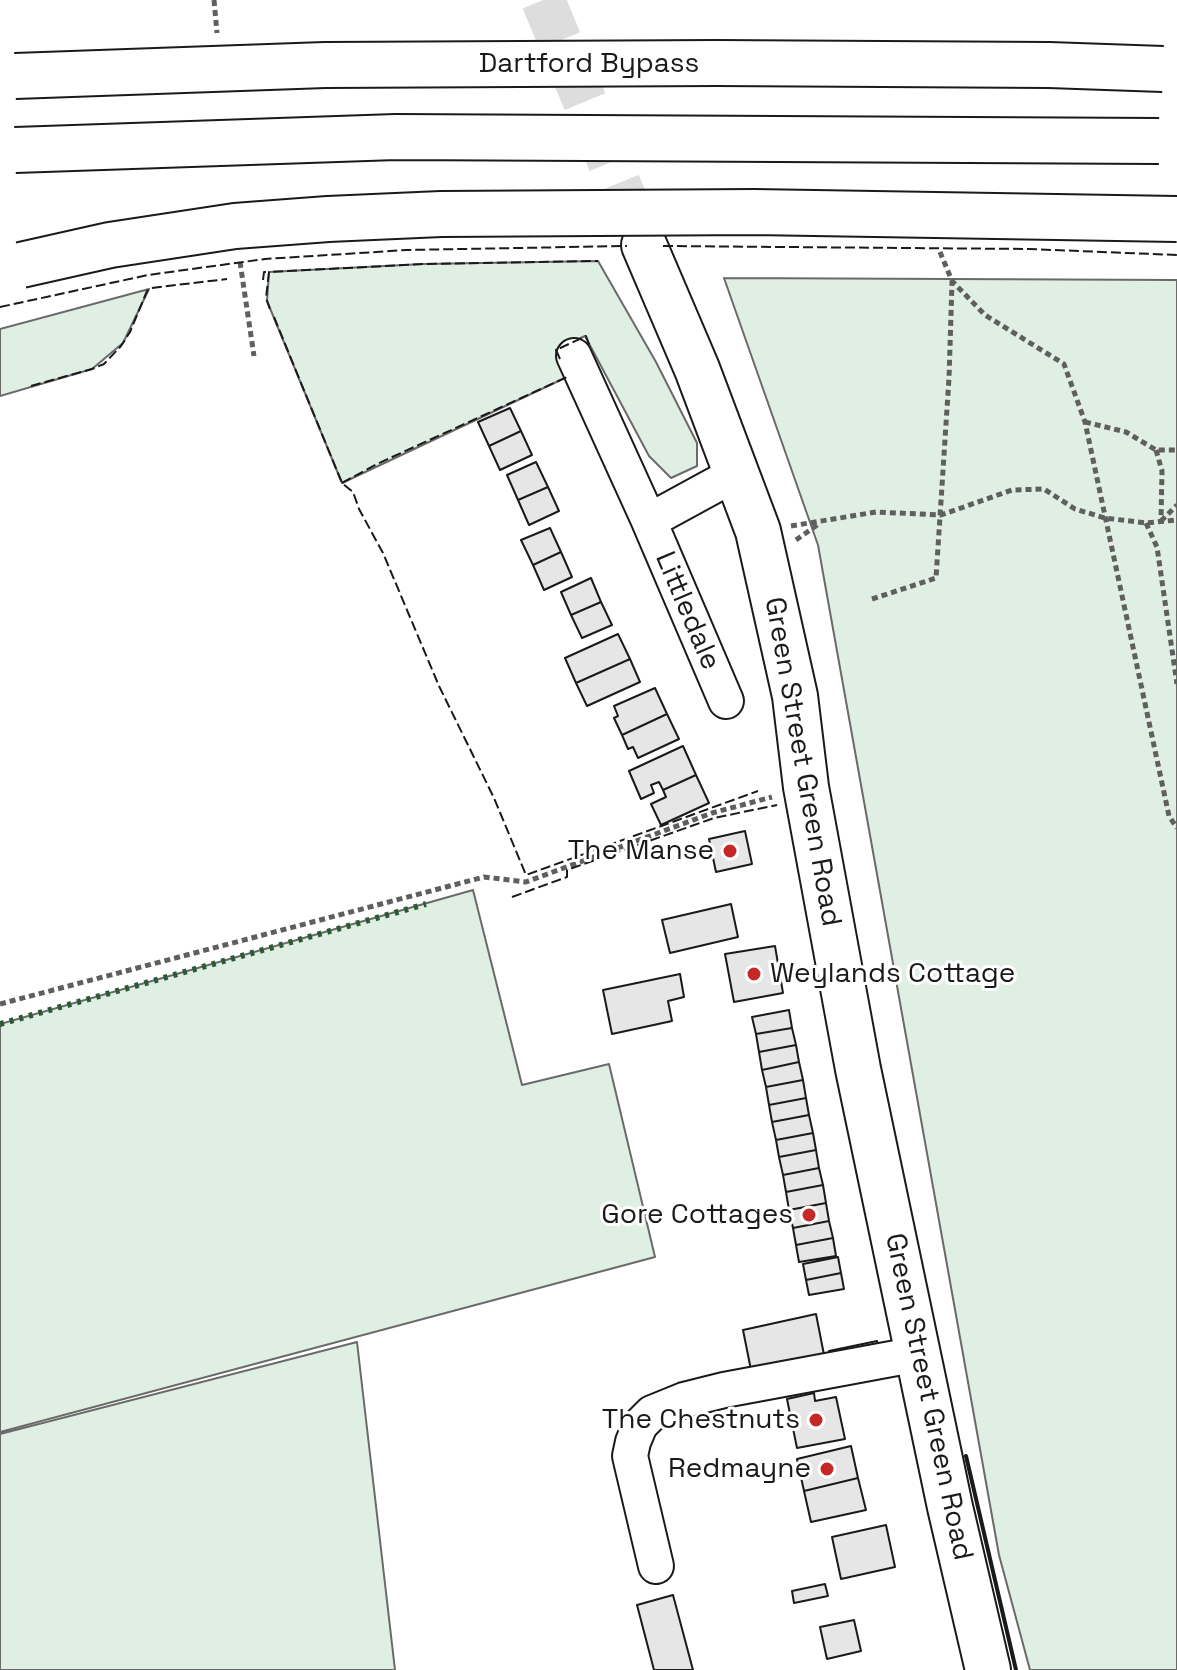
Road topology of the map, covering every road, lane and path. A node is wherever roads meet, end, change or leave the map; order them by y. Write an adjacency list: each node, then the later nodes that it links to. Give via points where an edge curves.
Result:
1 (1163, 69): 2 (main road, Dartford Bypass, bridge, via 325,65)
2 (15, 76)
3 (1159, 141): 4 (main road, bridge, via 396,137)
4 (15, 150)
5 (1177, 219): 8 (main road, bridge, via 754,212 356,217 235,226)
6 (644, 245): 14 (main road, Green Street Green Road)
7 (940, 255): 9 (path)
8 (21, 265)
9 (952, 281): 11 (path, via 985,315 1064,364); 16 (path)
10 (574, 356): 19 (street, Littledale)
11 (1085, 422): 12 (path, via 1126,432); 17 (path)
12 (1156, 450): 13 (path); 20 (path, via 1162,471)
13 (1177, 450)
14 (737, 473): 19 (street, Littledale); 22 (main road, Green Street Green Road)
15 (1177, 505): 20 (path)
16 (941, 515): 17 (path, via 1012,490 1044,489 1075,509); 22 (path, via 876,512); 23 (path, via 936,578)
17 (1105, 518): 21 (path); 27 (path, via 1169,816)
18 (1177, 520): 20 (path)
19 (649, 521): 25 (street, Littledale)
20 (1161, 521): 21 (path)
21 (1146, 523): 24 (path, via 1157,547)
22 (758, 531): 26 (main road, Green Street Green Road, via 795,696)
23 (872, 599)
24 (1177, 684)
25 (726, 701)
26 (806, 787): 28 (path, via 712,813 526,882 484,877); 29 (main road, Green Street Green Road)
27 (1177, 828)
28 (0, 1004)
29 (918, 1354): 30 (street, via 724,1390 652,1413 640,1425 630,1456); 31 (main road, Green Street Green Road)
30 (656, 1566)
31 (988, 1670)

